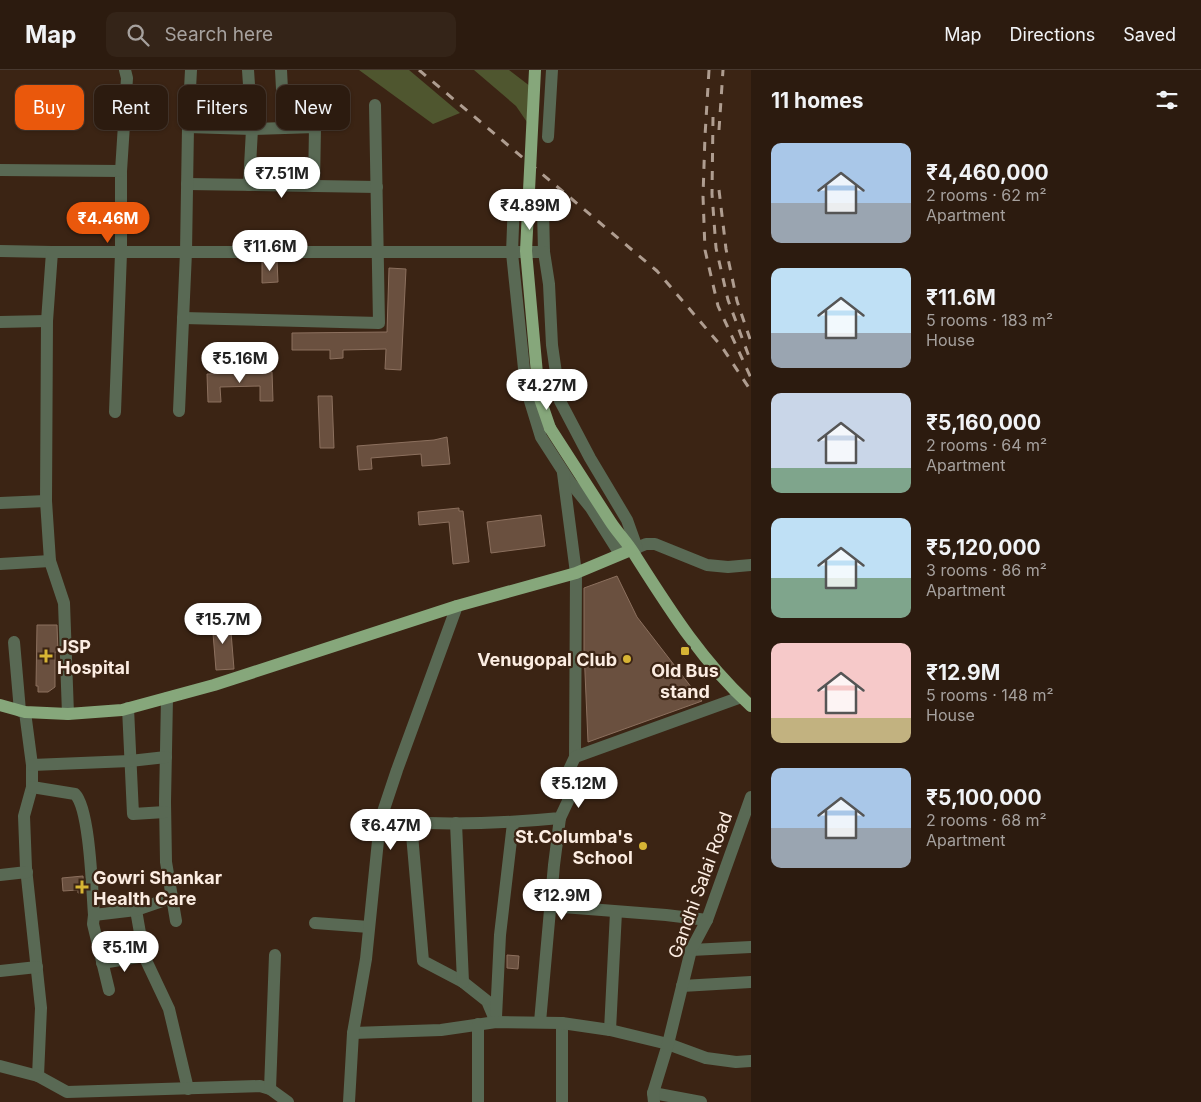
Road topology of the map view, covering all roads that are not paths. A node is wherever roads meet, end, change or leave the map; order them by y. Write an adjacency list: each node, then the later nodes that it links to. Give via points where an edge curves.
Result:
1 (125, 70): 16 (street)
2 (191, 70): 7 (street)
3 (248, 70): 8 (street)
4 (281, 70): 9 (street)
5 (535, 70): 38 (main road, bridge, via 526,251 539,396 550,428)
6 (552, 70): 14 (street)
7 (190, 85)
8 (249, 85)
9 (282, 85)
10 (376, 105): 20 (street)
11 (188, 130): 17 (street)
12 (252, 130): 18 (street)
13 (315, 130): 19 (street)
14 (548, 137)
15 (0, 170): 16 (street)
16 (121, 171): 25 (street)
17 (187, 184): 18 (street); 26 (street)
18 (250, 185): 19 (street)
19 (314, 186): 20 (street)
20 (377, 187): 27 (street)
21 (514, 200): 29 (street)
22 (543, 209): 28 (street)
23 (0, 251): 24 (street)
24 (52, 252): 25 (street); 32 (street)
25 (121, 252): 26 (street); 34 (street)
26 (186, 252): 27 (street); 30 (street)
27 (378, 252): 29 (street); 30 (street, via 379,323)
28 (544, 252): 29 (street); 38 (street, via 560,401 627,520)
29 (512, 253): 35 (street, via 526,388 541,437)
30 (183, 318): 33 (street)
31 (0, 322): 32 (street)
32 (47, 322): 36 (street)
33 (179, 410)
34 (115, 412)
35 (563, 471): 38 (street); 42 (street)
36 (46, 501): 37 (street); 39 (street)
37 (0, 503)
38 (629, 551): 41 (street, via 655,544 707,565); 42 (main road); 45 (main road, via 696,646)
39 (50, 560): 40 (street); 51 (street, via 64,603)
40 (0, 564)
41 (751, 566)
42 (576, 573): 43 (main road); 53 (street)
43 (457, 606): 46 (main road); 60 (street)
44 (14, 642): 50 (street)
45 (741, 697): 48 (main road); 53 (street)
46 (167, 698): 49 (main road); 52 (street)
47 (0, 706): 50 (main road)
48 (751, 706)
49 (128, 708): 51 (main road); 54 (street)
50 (23, 712): 51 (main road); 55 (street)
51 (68, 714)
52 (166, 757): 54 (street); 58 (street)
53 (575, 757): 59 (street, via 568,772 568,801)
54 (130, 761): 55 (street); 58 (street, via 133,814)
55 (32, 765): 56 (street)
56 (32, 787): 64 (street, via 24,816); 70 (street, via 75,794 79,798 89,851)
57 (750, 805): 71 (street, Gandhi Salai Road)
58 (165, 812): 66 (street)
59 (560, 818): 63 (street); 67 (street)
60 (380, 821): 61 (street); 74 (street)
61 (411, 823): 62 (street); 82 (street, via 423,961)
62 (456, 823): 63 (street); 82 (street)
63 (513, 823): 86 (street, via 500,935)
64 (27, 872): 65 (street); 80 (street)
65 (0, 875)
66 (171, 898): 68 (street); 72 (street)
67 (550, 906): 69 (street); 87 (street)
68 (136, 910): 70 (street); 78 (street)
69 (616, 912): 71 (street); 90 (street)
70 (94, 916): 79 (street)
71 (707, 920): 76 (street, Gandhi Salai Road)
72 (176, 922)
73 (316, 922): 74 (street)
74 (369, 927): 91 (street)
75 (751, 947): 76 (street)
76 (691, 950): 84 (street, Gandhi Salai Road)
77 (275, 955): 97 (street)
78 (144, 956): 79 (street); 96 (street, via 169,1009)
79 (102, 963): 85 (street)
80 (37, 967): 81 (street); 95 (street, via 41,1008)
81 (0, 971)
82 (463, 982): 86 (street, via 488,1001)
83 (751, 982): 84 (street)
84 (682, 986): 92 (street, Gandhi Salai Road)
85 (109, 990)
86 (496, 1022): 87 (street); 89 (street)
87 (540, 1022): 88 (street)
88 (562, 1023): 90 (street); 104 (street)
89 (478, 1024): 91 (street, via 440,1030); 103 (street)
90 (610, 1030): 92 (street)
91 (353, 1033): 102 (street)
92 (668, 1044): 93 (street, via 706,1058 736,1062); 100 (street, Gandhi Salai Road)
93 (751, 1060)
94 (0, 1066): 95 (street)
95 (38, 1076): 99 (street, via 67,1092)
96 (188, 1089): 97 (street, via 260,1086); 98 (street)
97 (270, 1089): 101 (street)
98 (164, 1096): 99 (street)
99 (103, 1097)
100 (654, 1098): 105 (street)
101 (288, 1102)
102 (349, 1102)
103 (478, 1102)
104 (562, 1102)
105 (701, 1102)

